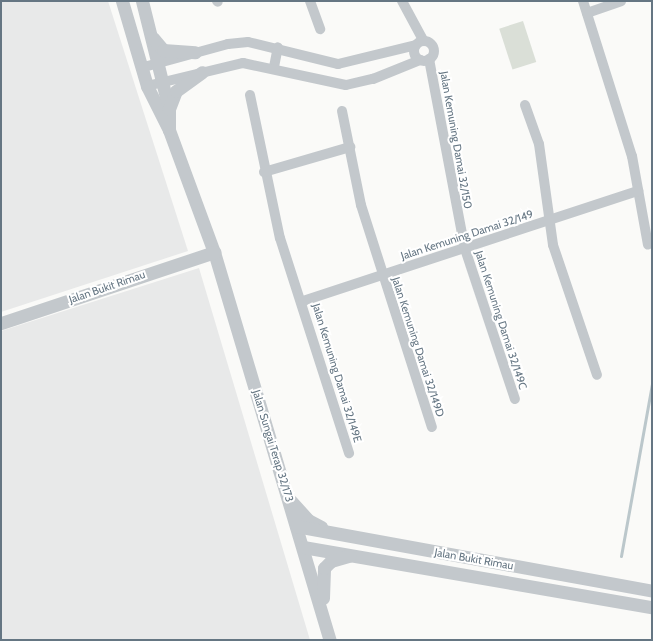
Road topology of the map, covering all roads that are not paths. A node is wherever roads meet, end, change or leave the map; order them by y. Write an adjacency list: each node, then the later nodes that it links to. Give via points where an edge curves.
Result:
1 (122, 1): 14 (street)
2 (142, 1): 8 (street)
3 (310, 1): 9 (street)
4 (402, 1): 10 (street)
5 (583, 1): 7 (street)
6 (621, 1): 7 (street)
7 (587, 13): 26 (street, via 632,156)
8 (151, 28): 12 (street, via 154,44 163,50); 14 (street)
9 (320, 30)
10 (419, 43): 11 (street, via 338,64); 13 (street, via 414,54); 13 (street, via 434,47)
11 (278, 47): 12 (street, via 248,42); 15 (street)
12 (195, 52): 14 (street)
13 (425, 60): 15 (street, via 373,79 346,85); 29 (street, Jalan Kemuning Damai 32/150)
14 (149, 65): 17 (street); 18 (street, Jalan Sungai Terap 32/173)
15 (274, 67): 16 (street, via 243,63)
16 (202, 72): 17 (street); 21 (street, via 176,91)
17 (161, 82): 18 (street); 21 (street)
18 (147, 86): 23 (street, Jalan Sungai Terap 32/173)
19 (250, 95): 25 (street, Jalan Kemuning Damai 32/149E)
20 (525, 105): 27 (street, via 539,144)
21 (170, 109): 23 (street)
22 (342, 111): 24 (street, Jalan Kemuning Damai 32/149D)
23 (169, 130): 30 (street, Jalan Sungai Terap 32/173)
24 (350, 147): 25 (street); 31 (street, Jalan Kemuning Damai 32/149D, via 361,205)
25 (264, 172): 32 (street, Jalan Kemuning Damai 32/149E, via 280,238)
26 (638, 191): 27 (street, Jalan Kemuning Damai 32/149); 28 (street)
27 (549, 222): 29 (street, Jalan Kemuning Damai 32/149); 34 (street, via 553,245)
28 (648, 245)
29 (465, 249): 31 (street, Jalan Kemuning Damai 32/149); 35 (street, Jalan Kemuning Damai 32/149C)
30 (214, 252): 33 (street, Jalan Bukit Rimau); 38 (street, Jalan Sungai Terap 32/173)
31 (382, 275): 32 (street, Jalan Kemuning Damai 32/149); 36 (street, Jalan Kemuning Damai 32/149D)
32 (302, 301): 37 (street, Jalan Kemuning Damai 32/149E)
33 (1, 323)
34 (597, 375)
35 (515, 399)
36 (432, 427)
37 (349, 453)
38 (288, 498): 39 (street, Jalan Sungai Terap 32/173); 40 (street, via 313,524)
39 (296, 526): 40 (street, Jalan Bukit Rimau); 41 (street, Jalan Sungai Terap 32/173)
40 (355, 537): 43 (street, Jalan Bukit Rimau)
41 (303, 547): 42 (street, Jalan Bukit Rimau); 45 (street, Jalan Sungai Terap 32/173)
42 (356, 555): 44 (street, Jalan Bukit Rimau); 45 (street, via 335,559 324,568)
43 (652, 591)
44 (652, 607)
45 (324, 618): 46 (street, Jalan Sungai Terap 32/173)
46 (330, 640)

